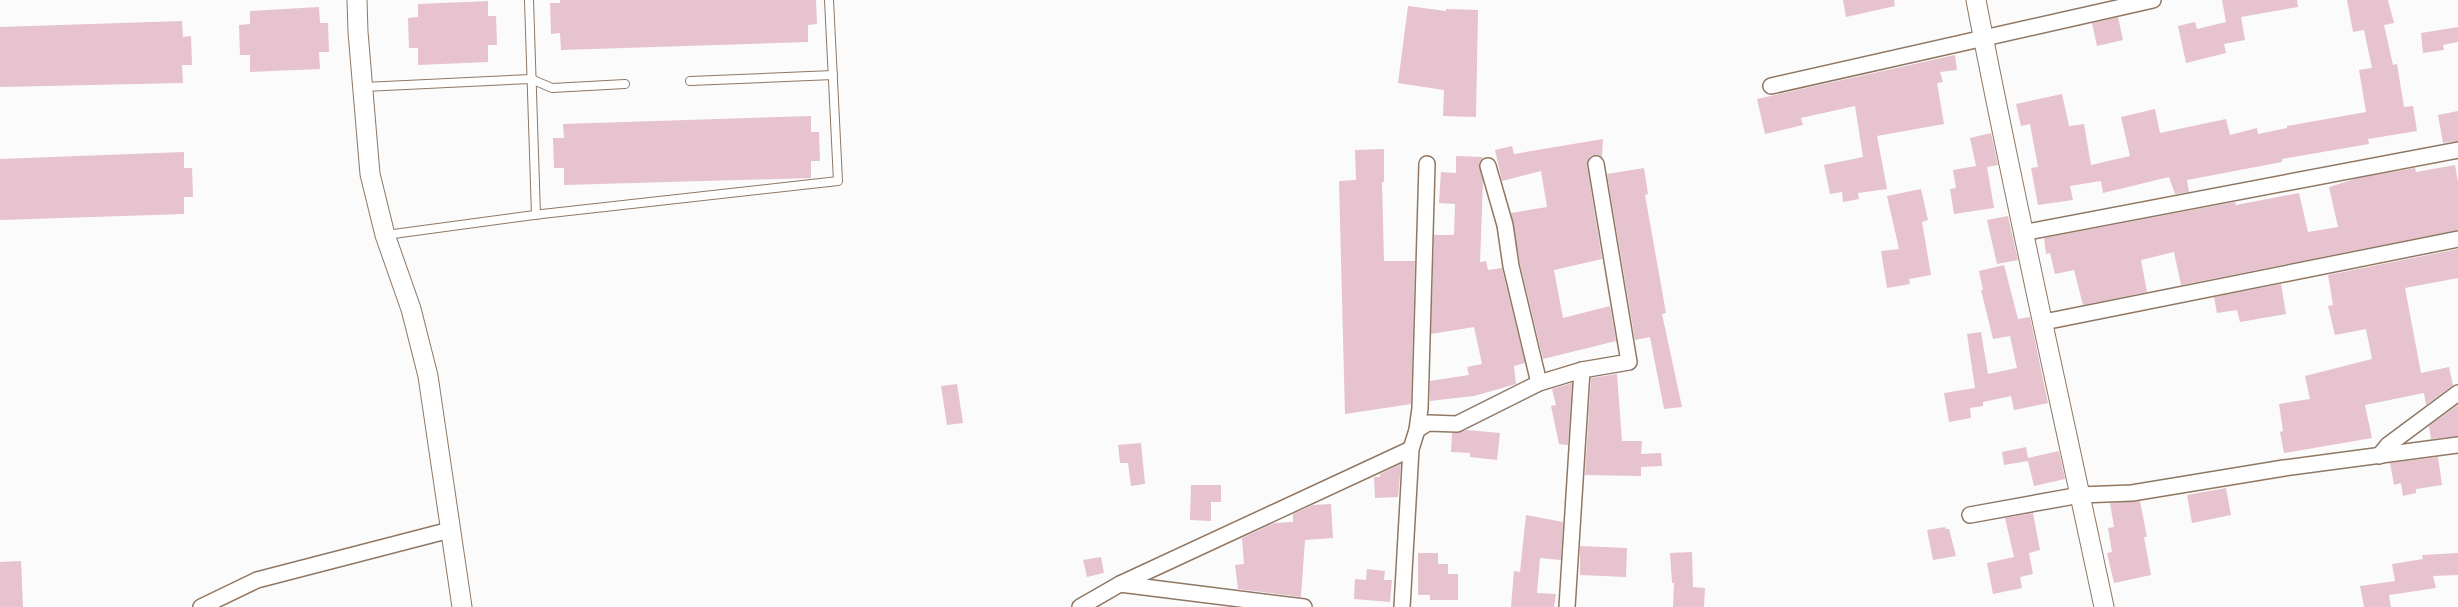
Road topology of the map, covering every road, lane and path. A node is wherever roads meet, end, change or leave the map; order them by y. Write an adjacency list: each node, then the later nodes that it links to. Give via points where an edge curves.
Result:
1 (357, 0): 12 (street)
2 (529, 0): 8 (lane)
3 (829, 0): 7 (lane)
4 (1976, 0): 6 (street)
5 (2153, 0): 6 (street)
6 (1983, 37): 11 (street); 18 (street)
7 (833, 75): 9 (lane); 17 (lane, via 838,181)
8 (531, 79): 10 (lane, via 552,88); 12 (lane); 17 (lane)
9 (690, 82)
10 (626, 84)
11 (1771, 86)
12 (362, 87): 19 (street, via 370,174)
13 (2458, 150): 18 (street)
14 (1427, 164): 25 (street)
15 (1596, 164): 22 (street, via 1628,362)
16 (1488, 166): 23 (street, via 1505,226 1511,266)
17 (536, 215): 19 (lane)
18 (2022, 233): 21 (street)
19 (384, 235): 31 (street, via 423,353)
20 (2458, 239): 21 (street)
21 (2044, 322): 29 (street)
22 (1582, 370): 23 (street); 38 (street)
23 (1539, 383): 25 (street, via 1457,424 1428,423)
24 (2458, 393): 28 (street, via 2388,445)
25 (1417, 430): 27 (street)
26 (2458, 445): 28 (street)
27 (1411, 449): 32 (street); 37 (street)
28 (2379, 456): 29 (street, via 2132,493)
29 (2080, 495): 30 (street); 39 (street)
30 (1970, 515)
31 (450, 530): 33 (street, via 257,580); 34 (street)
32 (1120, 584): 35 (street); 36 (street)
33 (201, 607)
34 (462, 607)
35 (1080, 607)
36 (1304, 607)
37 (1402, 607)
38 (1567, 607)
39 (2104, 607)

